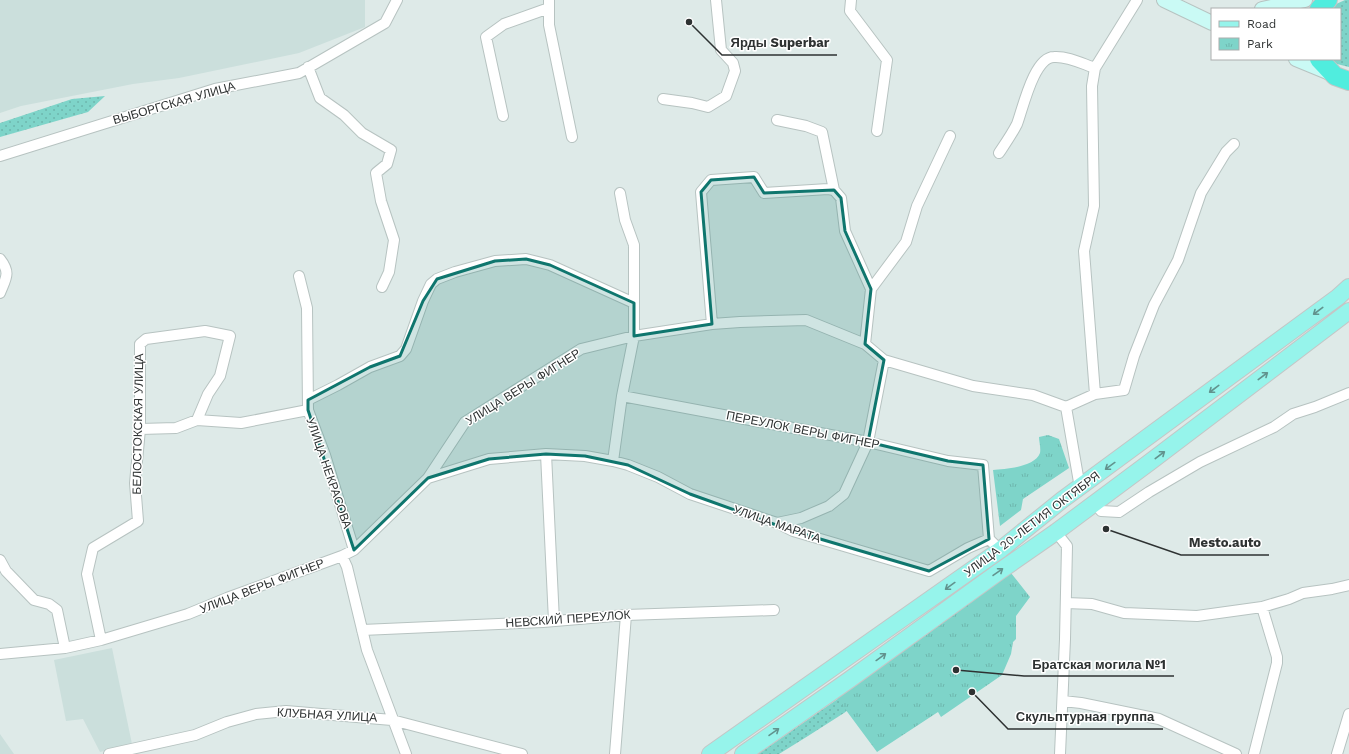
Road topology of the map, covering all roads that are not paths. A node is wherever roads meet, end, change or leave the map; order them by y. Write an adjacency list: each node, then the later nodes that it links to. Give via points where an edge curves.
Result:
1 (397, 0): 16 (street, ВЫБОРГСКАЯ УЛИЦА, via 386,23)
2 (716, 0): 19 (street, via 721,50 733,63 735,71 726,96 708,107)
3 (851, 0): 22 (street, via 850,11 887,60)
4 (1137, 0): 17 (street)
5 (1164, 0): 11 (main road)
6 (1305, 0): 9 (main road)
7 (1328, 0): 10 (highway)
8 (549, 4): 20 (street, via 504,24 486,37); 24 (street, via 549,24)
9 (1267, 8)
10 (1320, 8)
11 (1192, 13): 12 (main road); 13 (main road)
12 (1211, 14)
13 (1211, 22)
14 (1299, 60): 18 (main road)
15 (1320, 60): 18 (highway)
16 (308, 67): 27 (street, ВЫБОРГСКАЯ УЛИЦА, via 299,72 215,88); 32 (street, via 320,98 344,115 362,133 391,150 387,164 376,173 381,201 394,240 390,272)
17 (1095, 68): 26 (street, via 1053,56 1043,62 1030,84 1016,125); 43 (street, via 1092,86 1094,206 1084,251)
18 (1344, 77)
19 (663, 99)
20 (503, 116)
21 (777, 120): 28 (street, via 822,132)
22 (876, 131)
23 (950, 136): 34 (street, via 917,206 906,242)
24 (572, 137)
25 (1234, 144): 43 (street, via 1226,152 1201,193 1178,260 1154,305 1134,356 1124,390)
26 (1000, 153)
27 (0, 156)
28 (834, 190): 34 (street, via 841,198 845,231); 38 (street, via 764,193 754,177 711,180 701,192)
29 (620, 193): 36 (street, via 625,220 634,245)
30 (0, 259): 35 (street, via 7,269 7,277)
31 (299, 276): 45 (street, УЛИЦА НЕКРАСОВА, via 307,308)
32 (382, 287)
33 (1349, 287): 53 (main road, УЛИЦА 20-ЛЕТИЯ ОКТЯБРЯ, one-way to 53)
34 (871, 289): 40 (street)
35 (0, 293)
36 (634, 303): 39 (street); 45 (street, via 550,265 526,259 495,261 455,272 436,279 431,284 406,349 400,356 370,366)
37 (1349, 311): 54 (main road, УЛИЦА 20-ЛЕТИЯ ОКТЯБРЯ, one-way to 37)
38 (712, 324): 39 (street, УЛИЦА ВЕРЫ ФИГНЕР); 40 (street, УЛИЦА ВЕРЫ ФИГНЕР, via 806,320)
39 (634, 336): 44 (street); 52 (street, УЛИЦА ВЕРЫ ФИГНЕР, via 581,350 465,422)
40 (865, 344): 41 (street, УЛИЦА ВЕРЫ ФИГНЕР)
41 (884, 360): 46 (street, УЛИЦА ВЕРЫ ФИГНЕР, via 973,386 1033,395); 49 (street)
42 (1349, 393): 54 (street, УЛИЦА 20-ЛЕТИЯ ОКТЯБРЯ, via 1293,414 1274,427 1200,462 1119,512 1101,511)
43 (1095, 394): 46 (street)
44 (622, 396): 49 (street, ПЕРЕУЛОК ВЕРЫ ФИГНЕР); 51 (street)
45 (308, 405): 47 (street, via 241,423); 58 (street, УЛИЦА НЕКРАСОВА, via 326,455)
46 (1066, 407): 53 (street)
47 (197, 420): 48 (street, via 176,428); 48 (street, БЕЛОСТОКСКАЯ УЛИЦА, via 208,394 220,376 230,336 205,331 146,338 140,344)
48 (140, 429): 68 (street, БЕЛОСТОКСКАЯ УЛИЦА, via 135,483 138,521 93,548 87,574)
49 (868, 442): 55 (street, via 844,494 829,506 801,518); 57 (street, ПЕРЕУЛОК ВЕРЫ ФИГНЕР, via 948,461 983,465)
50 (546, 454): 51 (street, УЛИЦА МАРАТА, via 585,456); 52 (street, УЛИЦА МАРАТА, via 489,460); 66 (street)
51 (612, 461): 55 (street, УЛИЦА МАРАТА, via 658,477 690,494)
52 (428, 478): 58 (street, УЛИЦА ВЕРЫ ФИГНЕР)
53 (1080, 488): 57 (main road, УЛИЦА 20-ЛЕТИЯ ОКТЯБРЯ)
54 (1095, 503): 56 (main road, УЛИЦА 20-ЛЕТИЯ ОКТЯБРЯ)
55 (777, 523): 57 (street, УЛИЦА МАРАТА, via 793,531 929,571 968,548)
56 (1056, 532): 62 (street, via 1067,546); 79 (main road, УЛИЦА 20-ЛЕТИЯ ОКТЯБРЯ, one-way to 56)
57 (995, 545): 78 (main road, УЛИЦА 20-ЛЕТИЯ ОКТЯБРЯ, one-way to 78)
58 (354, 550): 59 (street, УЛИЦА ВЕРЫ ФИГНЕР)
59 (342, 556): 67 (street); 68 (street, УЛИЦА ВЕРЫ ФИГНЕР, via 188,614)
60 (0, 560): 69 (street, via 6,571 34,600 49,604 57,610)
61 (1349, 585): 63 (street, via 1303,593)
62 (1066, 603): 63 (street, via 1092,604 1124,613 1190,616); 71 (street)
63 (1262, 607): 82 (street, via 1277,663)
64 (774, 610): 65 (street, НЕВСКИЙ ПЕРЕУЛОК)
65 (626, 615): 66 (street, НЕВСКИЙ ПЕРЕУЛОК); 77 (street)
66 (554, 621): 67 (street, НЕВСКИЙ ПЕРЕУЛОК)
67 (362, 630): 73 (street)
68 (101, 640): 69 (street, УЛИЦА ВЕРЫ ФИГНЕР)
69 (65, 648): 70 (street, УЛИЦА ВЕРЫ ФИГНЕР)
70 (0, 654)
71 (1063, 701): 80 (street); 81 (street, via 1159,719)
72 (1349, 714): 83 (street)
73 (392, 720): 74 (street, КЛУБНАЯ УЛИЦА, via 286,711 256,714 195,735); 75 (street); 76 (street, КЛУБНАЯ УЛИЦА)
74 (109, 754)
75 (406, 754)
76 (522, 754)
77 (615, 754)
78 (710, 754)
79 (743, 754)
80 (1060, 754)
81 (1236, 754)
82 (1254, 754)
83 (1337, 754)

